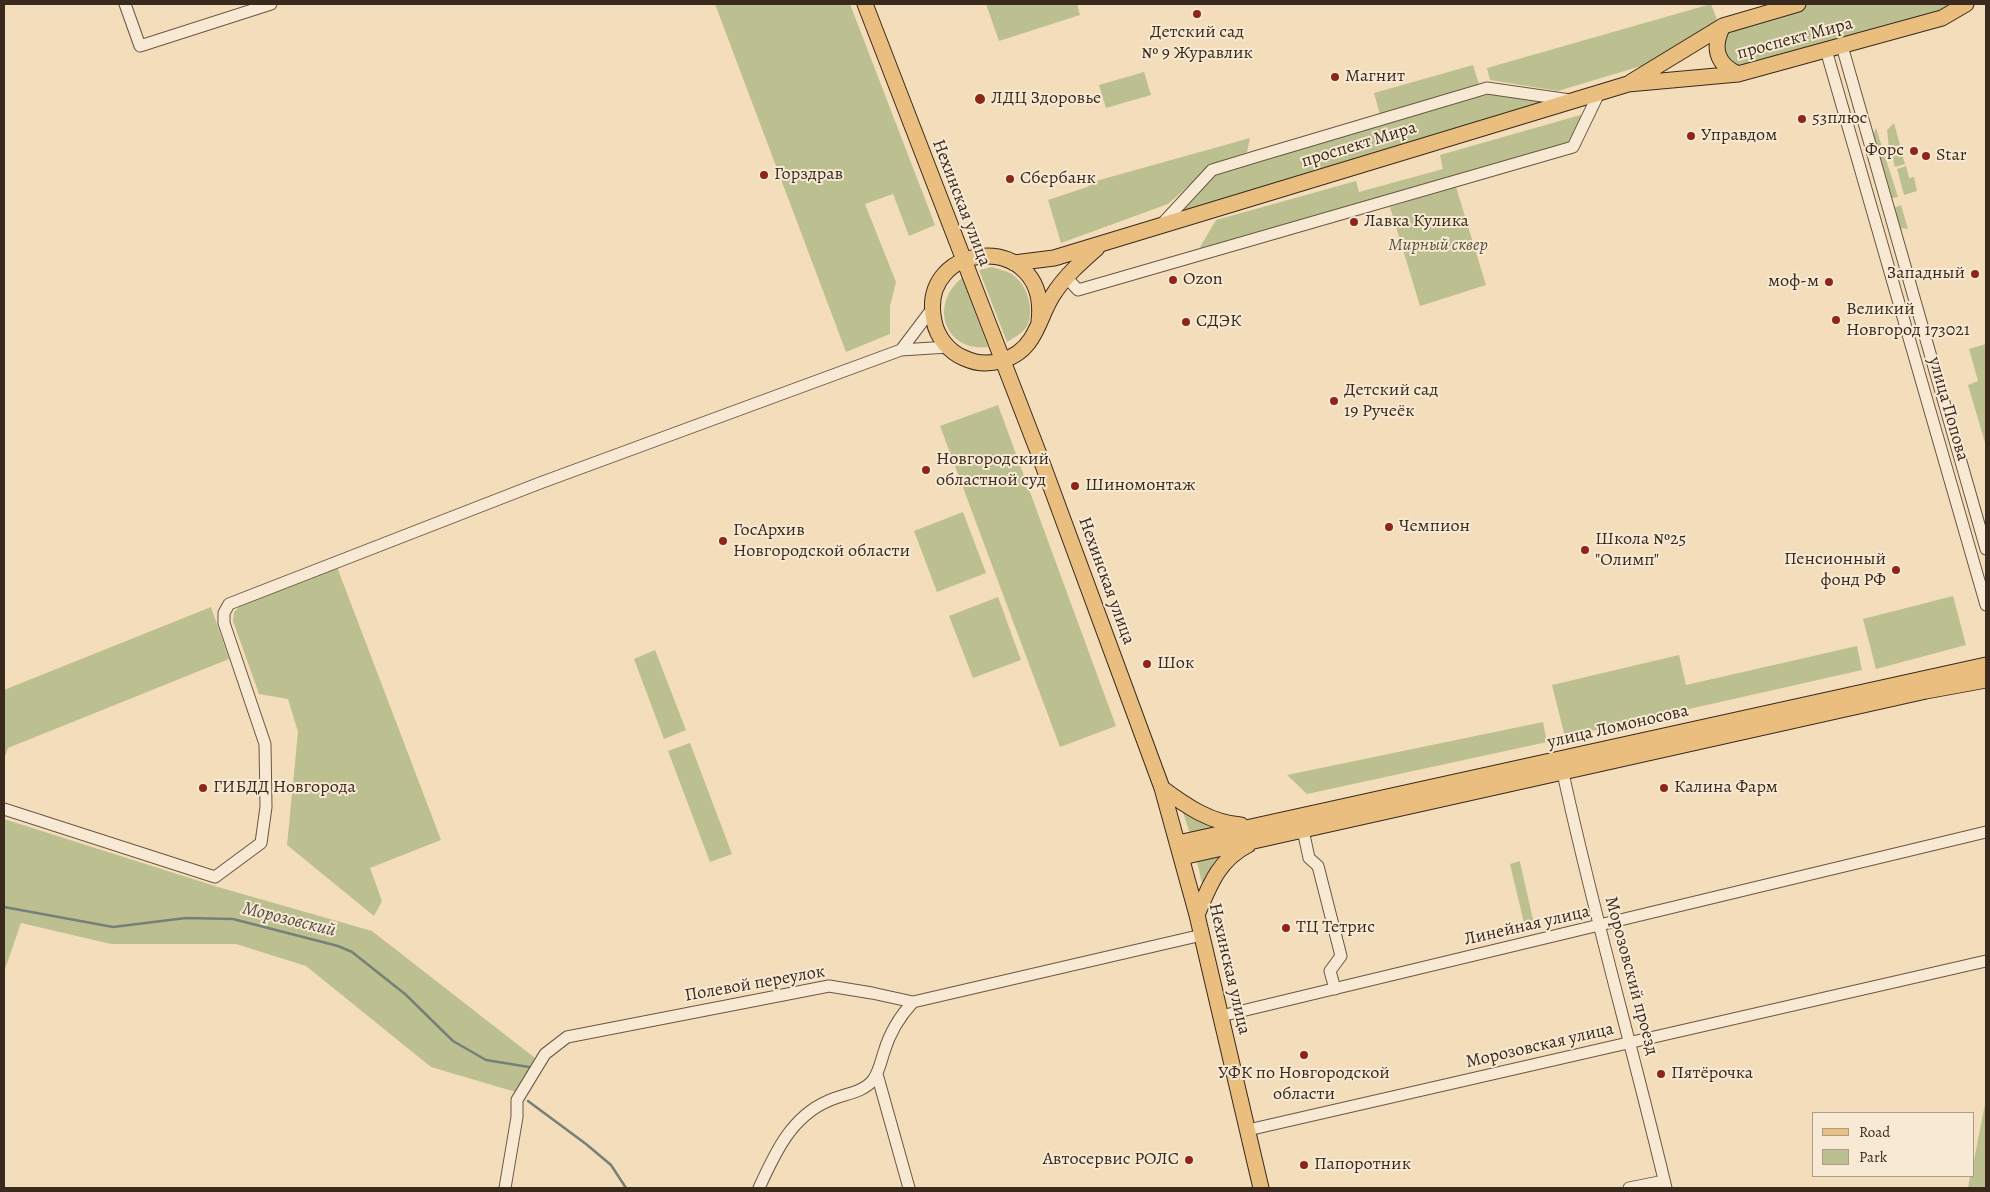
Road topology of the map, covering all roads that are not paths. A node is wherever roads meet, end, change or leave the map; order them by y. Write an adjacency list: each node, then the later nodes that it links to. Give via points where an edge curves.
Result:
1 (124, 4): 2 (street, via 140,46)
2 (271, 4)
3 (865, 4): 18 (main road, Нехинская улица)
4 (1798, 4): 7 (main road, проспект Мира)
5 (1966, 4): 6 (main road, проспект Мира)
6 (1953, 9): 8 (main road, проспект Мира)
7 (1723, 26): 10 (main road, via 1717,38 1716,54 1724,65); 11 (main road, проспект Мира)
8 (1842, 46): 9 (main road, проспект Мира); 14 (street, улица Попова)
9 (1826, 50): 10 (main road, проспект Мира); 15 (street, улица Попова)
10 (1738, 74): 11 (main road, проспект Мира)
11 (1628, 84): 12 (main road, проспект Мира)
12 (1599, 93): 13 (main road, проспект Мира); 20 (street, via 1574,147 1078,290)
13 (1573, 100): 16 (main road, проспект Мира); 16 (street, via 1487,88 1212,170)
14 (1866, 129): 15 (street); 26 (street, улица Попова)
15 (1850, 134): 27 (street, улица Попова)
16 (1162, 225): 17 (main road, проспект Мира)
17 (1102, 244): 19 (main road, проспект Мира, via 1054,258); 20 (main road, проспект Мира)
18 (964, 260): 19 (main road, проспект Мира, via 990,255); 21 (main road, проспект Мира, via 940,280); 25 (main road, Нехинская улица)
19 (1014, 263): 22 (main road, проспект Мира, via 1036,288)
20 (1066, 277): 22 (main road, проспект Мира)
21 (932, 309): 23 (main road, проспект Мира, via 934,323); 24 (street)
22 (1039, 321): 25 (main road, проспект Мира, via 1022,350)
23 (948, 347): 24 (street); 25 (main road, проспект Мира, via 974,362)
24 (901, 350): 34 (street, via 540,483 229,604 224,613 224,623 265,744 266,807 260,843 215,876)
25 (1003, 361): 32 (main road, Нехинская улица)
26 (1986, 548)
27 (1986, 605)
28 (1986, 665): 30 (main road, улица Ломоносова)
29 (1986, 680): 30 (main road, улица Ломоносова)
30 (1830, 705): 31 (main road, улица Ломоносова); 33 (main road, улица Ломоносова)
31 (1563, 773): 33 (main road, улица Ломоносова); 40 (street, Морозовский проезд)
32 (1162, 788): 36 (main road, улица Ломоносова, via 1192,809 1217,820); 38 (main road, Нехинская улица)
33 (1412, 798): 35 (main road, улица Ломоносова); 36 (main road, улица Ломоносова)
34 (4, 809)
35 (1303, 830): 36 (main road, улица Ломоносова); 43 (street, via 1309,858 1318,866 1341,956 1330,970)
36 (1262, 832): 38 (main road, улица Ломоносова); 39 (main road, улица Ломоносова, via 1226,861 1211,882)
37 (1986, 832): 40 (street, Линейная улица)
38 (1180, 850): 39 (main road, Нехинская улица)
39 (1197, 915): 41 (main road, Нехинская улица)
40 (1598, 927): 43 (street, Линейная улица); 46 (street, Морозовский проезд)
41 (1202, 935): 44 (street, Полевой переулок); 45 (main road, Нехинская улица)
42 (1986, 961): 46 (street, Морозовская улица)
43 (1335, 989): 45 (street, Линейная улица)
44 (913, 1002): 47 (street, via 892,1032); 50 (street, Полевой переулок, via 828,986 567,1036 545,1054 517,1100)
45 (1221, 1016): 48 (main road, Нехинская улица)
46 (1631, 1044): 48 (street, Морозовская улица); 49 (street, Морозовский проезд)
47 (877, 1074): 51 (street, via 864,1088 827,1101 807,1113 781,1141); 52 (street)
48 (1248, 1130): 53 (main road, Нехинская улица)
49 (1665, 1184): 54 (street)
50 (505, 1188)
51 (759, 1188)
52 (909, 1188)
53 (1261, 1188)
54 (1629, 1188)

